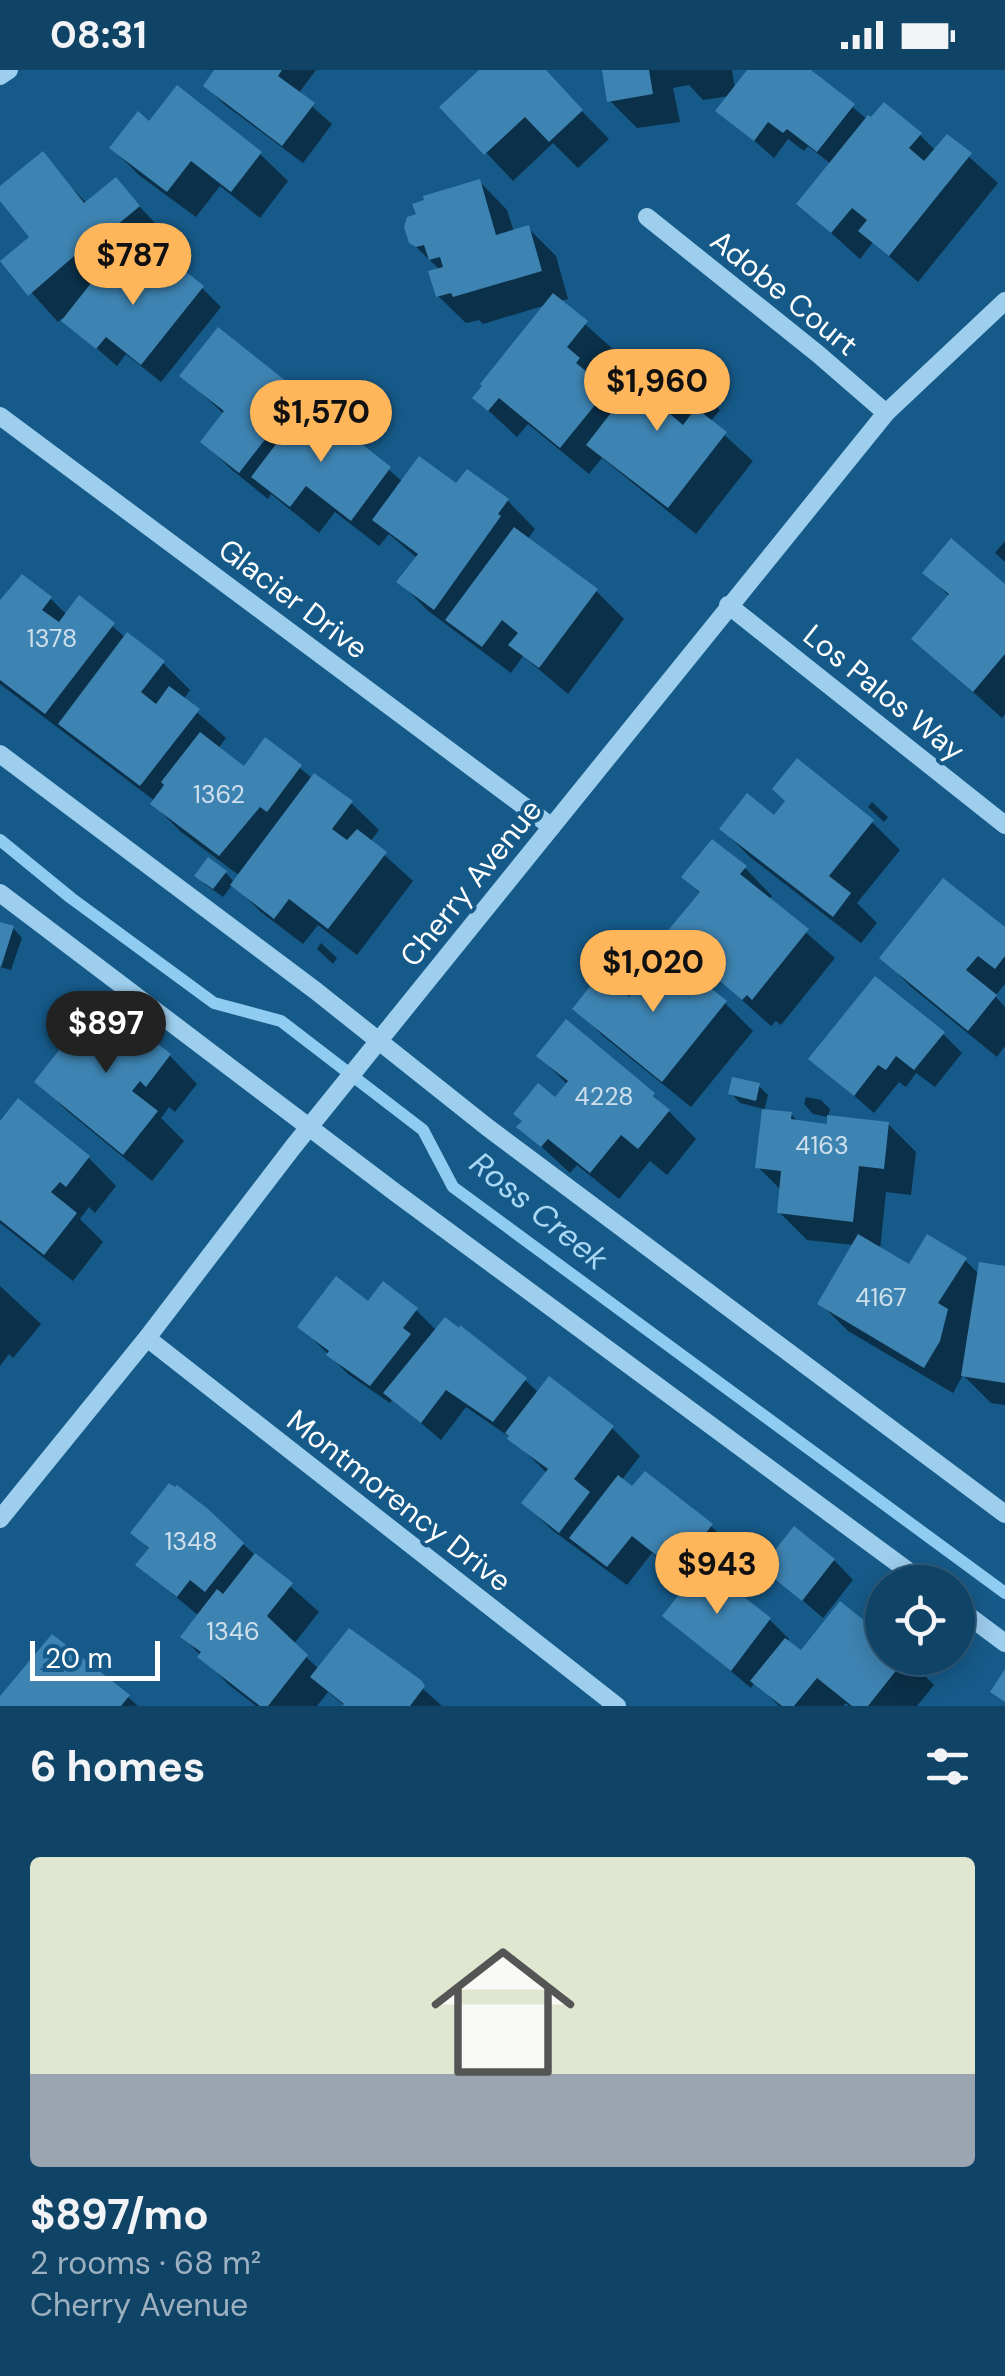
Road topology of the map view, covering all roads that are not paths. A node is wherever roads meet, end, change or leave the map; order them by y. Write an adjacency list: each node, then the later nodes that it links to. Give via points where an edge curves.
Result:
1 (8, 70): 2 (street)
2 (0, 76)
3 (646, 216): 5 (street, Adobe Court)
4 (1005, 301): 5 (street, Cherry Avenue)
5 (886, 414): 7 (street, Cherry Avenue)
6 (0, 416): 10 (street, Glacier Drive)
7 (728, 605): 9 (street, Los Palos Way); 10 (street, Cherry Avenue)
8 (0, 754): 12 (street)
9 (1005, 825)
10 (552, 827): 12 (street, Cherry Avenue)
11 (0, 894): 13 (street)
12 (374, 1048): 13 (street, Cherry Avenue); 15 (street)
13 (311, 1126): 14 (street, Cherry Avenue); 17 (street)
14 (147, 1338): 16 (street, Cherry Avenue); 20 (street, Montmorency Drive)
15 (1005, 1514)
16 (0, 1519)
17 (900, 1565)
18 (975, 1621): 19 (street)
19 (1005, 1643)
20 (617, 1706)

